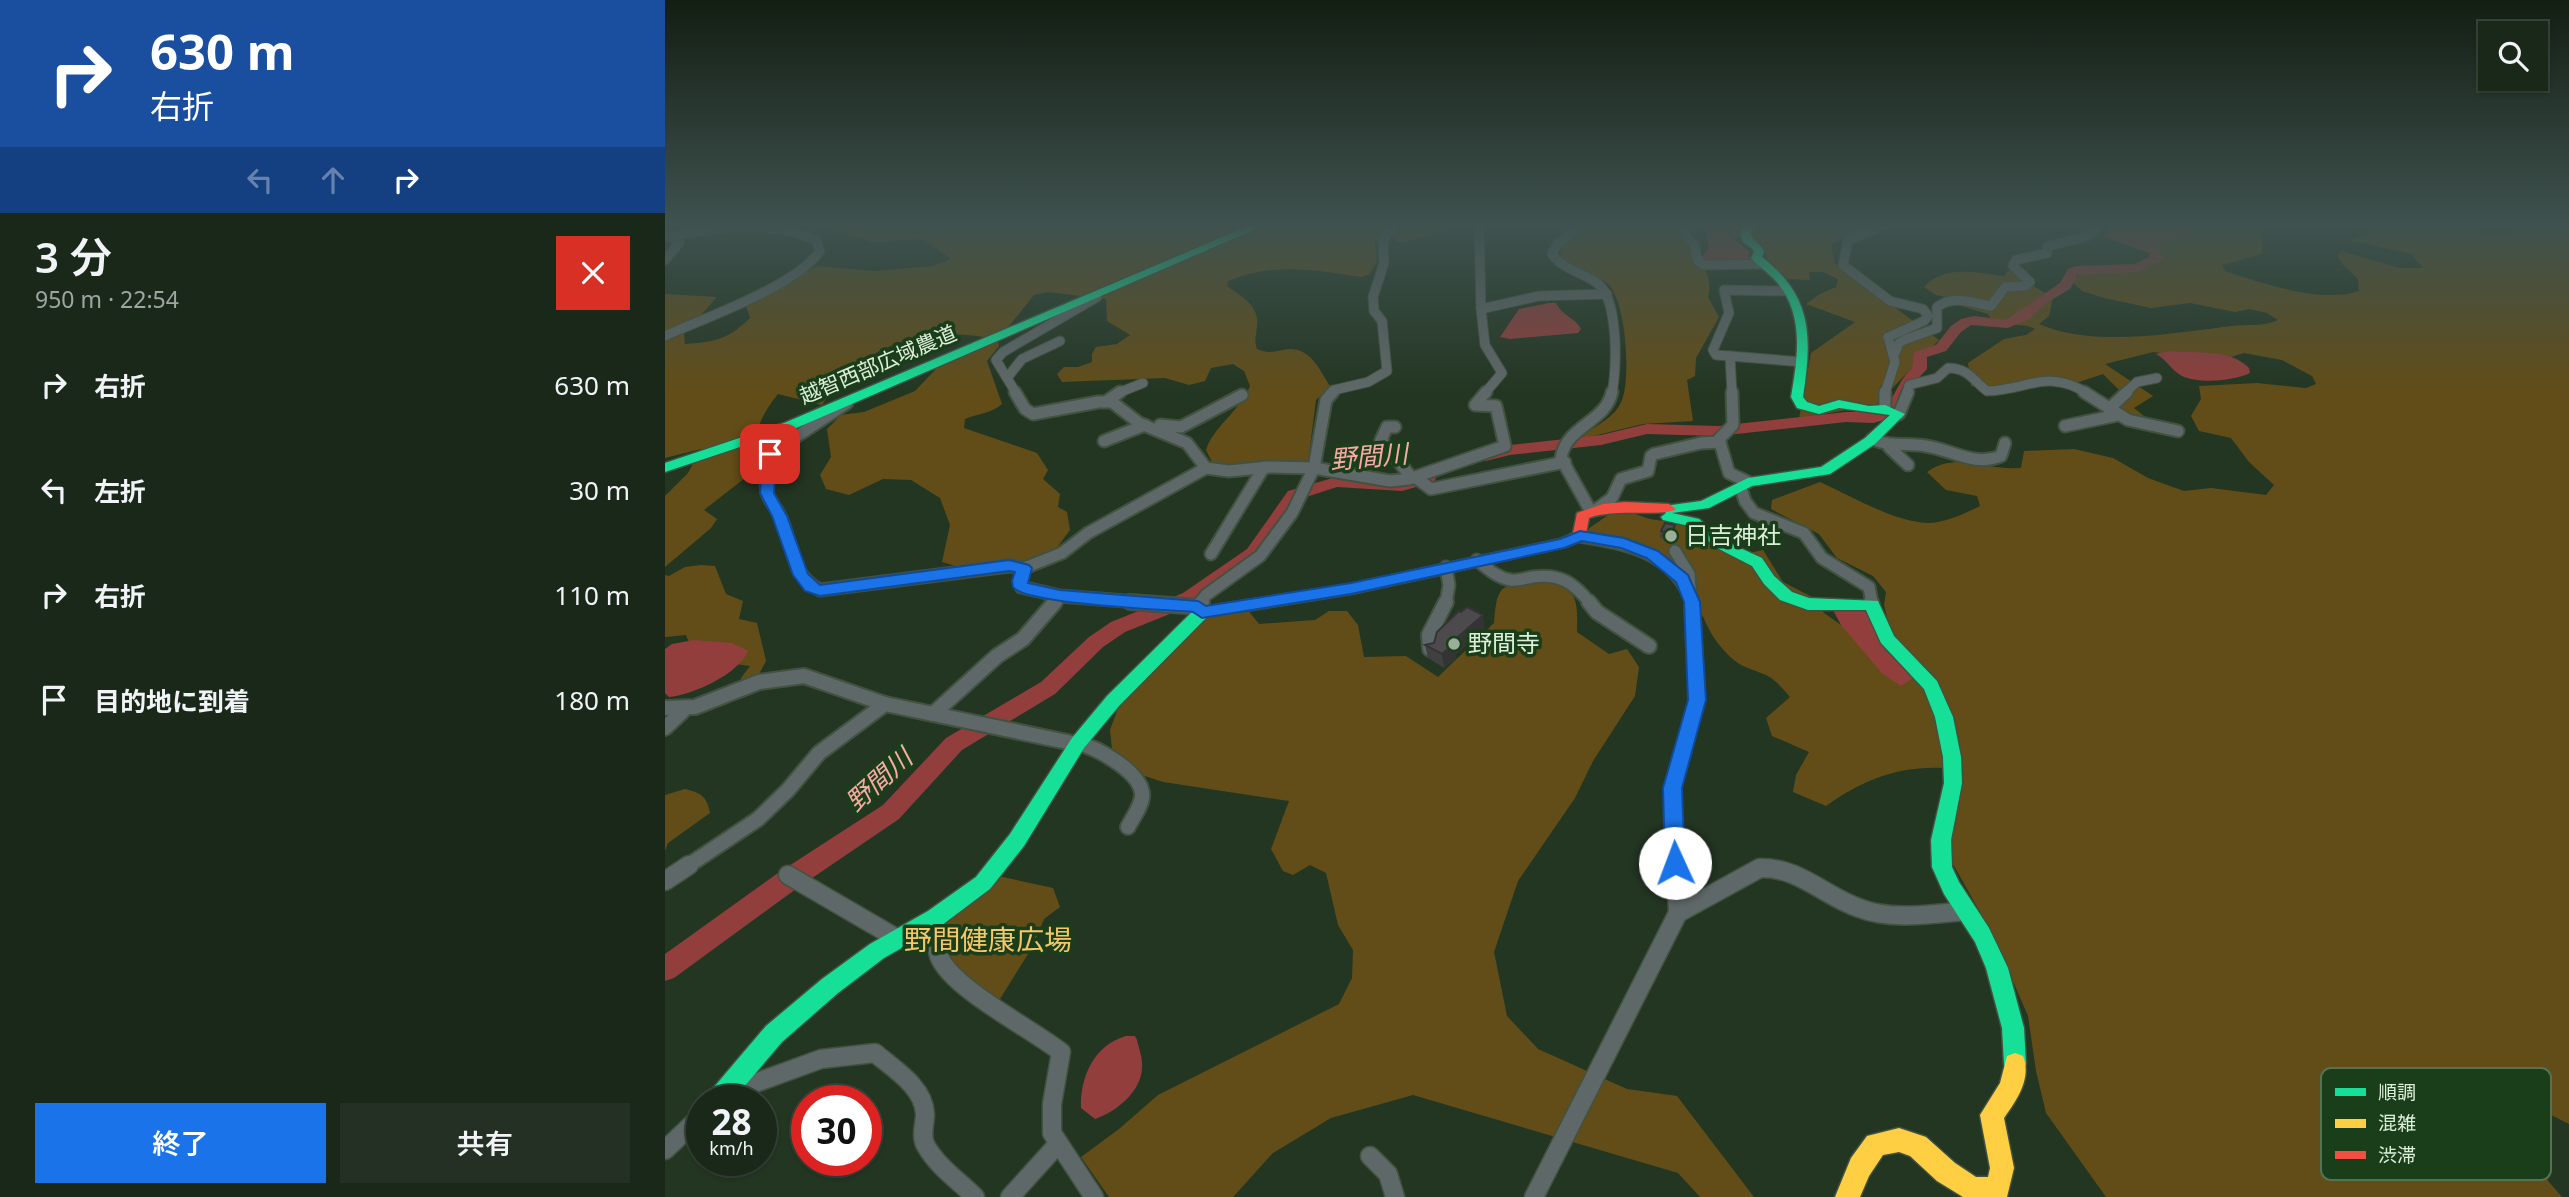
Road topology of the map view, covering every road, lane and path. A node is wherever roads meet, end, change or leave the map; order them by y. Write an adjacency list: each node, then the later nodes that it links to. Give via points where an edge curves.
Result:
1 (784, 281): 13 (street)
2 (1126, 281): 9 (street, 越智西部広域農道)
3 (1378, 281): 40 (street, via 1374,311 1382,321 1387,370 1368,382 1334,390 1326,400)
4 (1480, 281): 12 (street)
5 (1592, 281): 11 (street)
6 (1781, 281): 10 (street)
7 (1863, 281): 15 (street, via 1890,302 1923,309 1928,316 1888,338)
8 (2029, 281): 15 (street, via 2025,286 2005,286 1991,306 1958,298 1943,301 1937,307 1937,328 1904,340)
9 (1107, 289): 18 (street, via 1003,352 996,360); 22 (street, 越智西部広域農道)
10 (1786, 291): 16 (street, via 1724,290 1729,313 1713,350 1716,355); 17 (street, via 1801,312)
11 (1607, 294): 12 (street, via 1539,296); 35 (street, via 1617,353 1612,395 1607,408 1568,440 1561,450)
12 (1481, 309): 41 (street, via 1485,345 1502,373 1475,405 1496,406 1505,446)
13 (665, 336)
14 (1060, 341): 18 (street, via 1023,359)
15 (1895, 353): 24 (street, via 1897,368 1883,395)
16 (1730, 356): 17 (street); 32 (street, via 1733,425)
17 (1803, 362): 24 (street, via 1797,397 1802,405 1818,410 1839,404)
18 (1007, 378): 23 (street, via 1025,409 1033,414)
19 (2157, 378): 25 (street, via 2137,382 2112,406)
20 (1143, 383): 23 (street)
21 (1242, 395): 26 (street, via 1188,425)
22 (852, 398): 38 (street, 越智西部広域農道, via 766,435); 50 (street, via 770,454 767,493 810,588)
23 (1107, 401): 26 (street)
24 (1892, 411): 25 (street, via 1906,399 1909,385 1957,367 1972,373 1986,391 2045,380 2064,382); 30 (street)
25 (2116, 413): 27 (street); 29 (street, via 2140,425)
26 (1147, 426): 31 (street); 39 (street, via 1187,443)
27 (2065, 426)
28 (1395, 427): 41 (street, via 1387,427 1381,440)
29 (2178, 431)
30 (1872, 439): 34 (street); 42 (street, via 1825,471)
31 (1104, 441)
32 (1720, 442): 42 (street, via 1729,473); 43 (street, via 1654,454 1649,471 1621,479 1612,498)
33 (2005, 443): 34 (street, via 2001,456 1986,461 1926,446)
34 (1889, 447): 36 (street)
35 (1565, 462): 41 (street, via 1431,489); 43 (street)
36 (1908, 465)
37 (1264, 467): 39 (street); 40 (street); 47 (street)
38 (665, 468)
39 (1206, 468): 50 (street, via 1088,533 1062,553)
40 (1314, 468): 41 (street, via 1391,481); 54 (street, via 1292,513 1260,556 1206,595)
41 (1414, 478)
42 (1745, 485): 44 (street, via 1692,509); 53 (street, via 1745,501 1754,513 1804,533 1822,558 1868,587)
43 (1594, 509): 44 (street); 45 (street, via 1582,516)
44 (1634, 509): 53 (street, via 1694,522 1722,545 1757,562 1786,596 1808,604)
45 (1580, 536): 48 (street); 52 (street, via 1624,543 1652,555 1682,579)
46 (1675, 551): 52 (street, via 1689,574)
47 (1211, 554)
48 (1477, 560): 49 (street); 55 (street, via 1492,573 1511,580 1546,575 1566,579 1597,612)
49 (1446, 567): 54 (street, via 1351,589); 56 (street, via 1450,579 1447,600 1429,635)
50 (1024, 568): 51 (street, via 1021,587)
51 (1060, 596): 54 (street); 60 (street, via 1023,639 997,656)
52 (1690, 596): 67 (street, via 1697,700 1672,788)
53 (1872, 605): 66 (street, via 1888,640 1925,674 1937,696 1953,761 1940,858 1952,891)
54 (1200, 610): 62 (street)
55 (1649, 646)
56 (1430, 649)
57 (885, 704): 59 (street, via 800,675 746,686); 60 (street); 65 (street, via 819,753 758,819)
58 (665, 708): 59 (street)
59 (683, 712): 61 (street)
60 (933, 714): 62 (street)
61 (665, 728)
62 (1078, 743): 63 (street, via 1099,749 1141,788); 68 (street, via 1017,840 983,883)
63 (1128, 827)
64 (787, 875): 69 (street)
65 (665, 881)
66 (1966, 911): 67 (street, via 1877,912 1771,867); 81 (street, via 1982,935 2013,1030 2016,1064 2011,1087 1992,1115 2002,1168 1999,1189 1973,1189 1917,1146 1899,1140 1876,1145)
67 (1678, 913): 80 (street)
68 (935, 918): 69 (street); 73 (street, via 940,958 968,989 1061,1052 1052,1104 1052,1133)
69 (898, 939): 70 (street, via 830,986 774,1034)
70 (731, 1085)
71 (747, 1085): 76 (street, via 837,1056 875,1054 923,1101 926,1146)
72 (686, 1130): 74 (street)
73 (1058, 1144): 77 (street); 78 (street)
74 (665, 1150)
75 (1370, 1156): 79 (street, via 1386,1167)
76 (975, 1197)
77 (1010, 1197)
78 (1094, 1197)
79 (1395, 1197)
80 (1534, 1197)
81 (1847, 1197)

